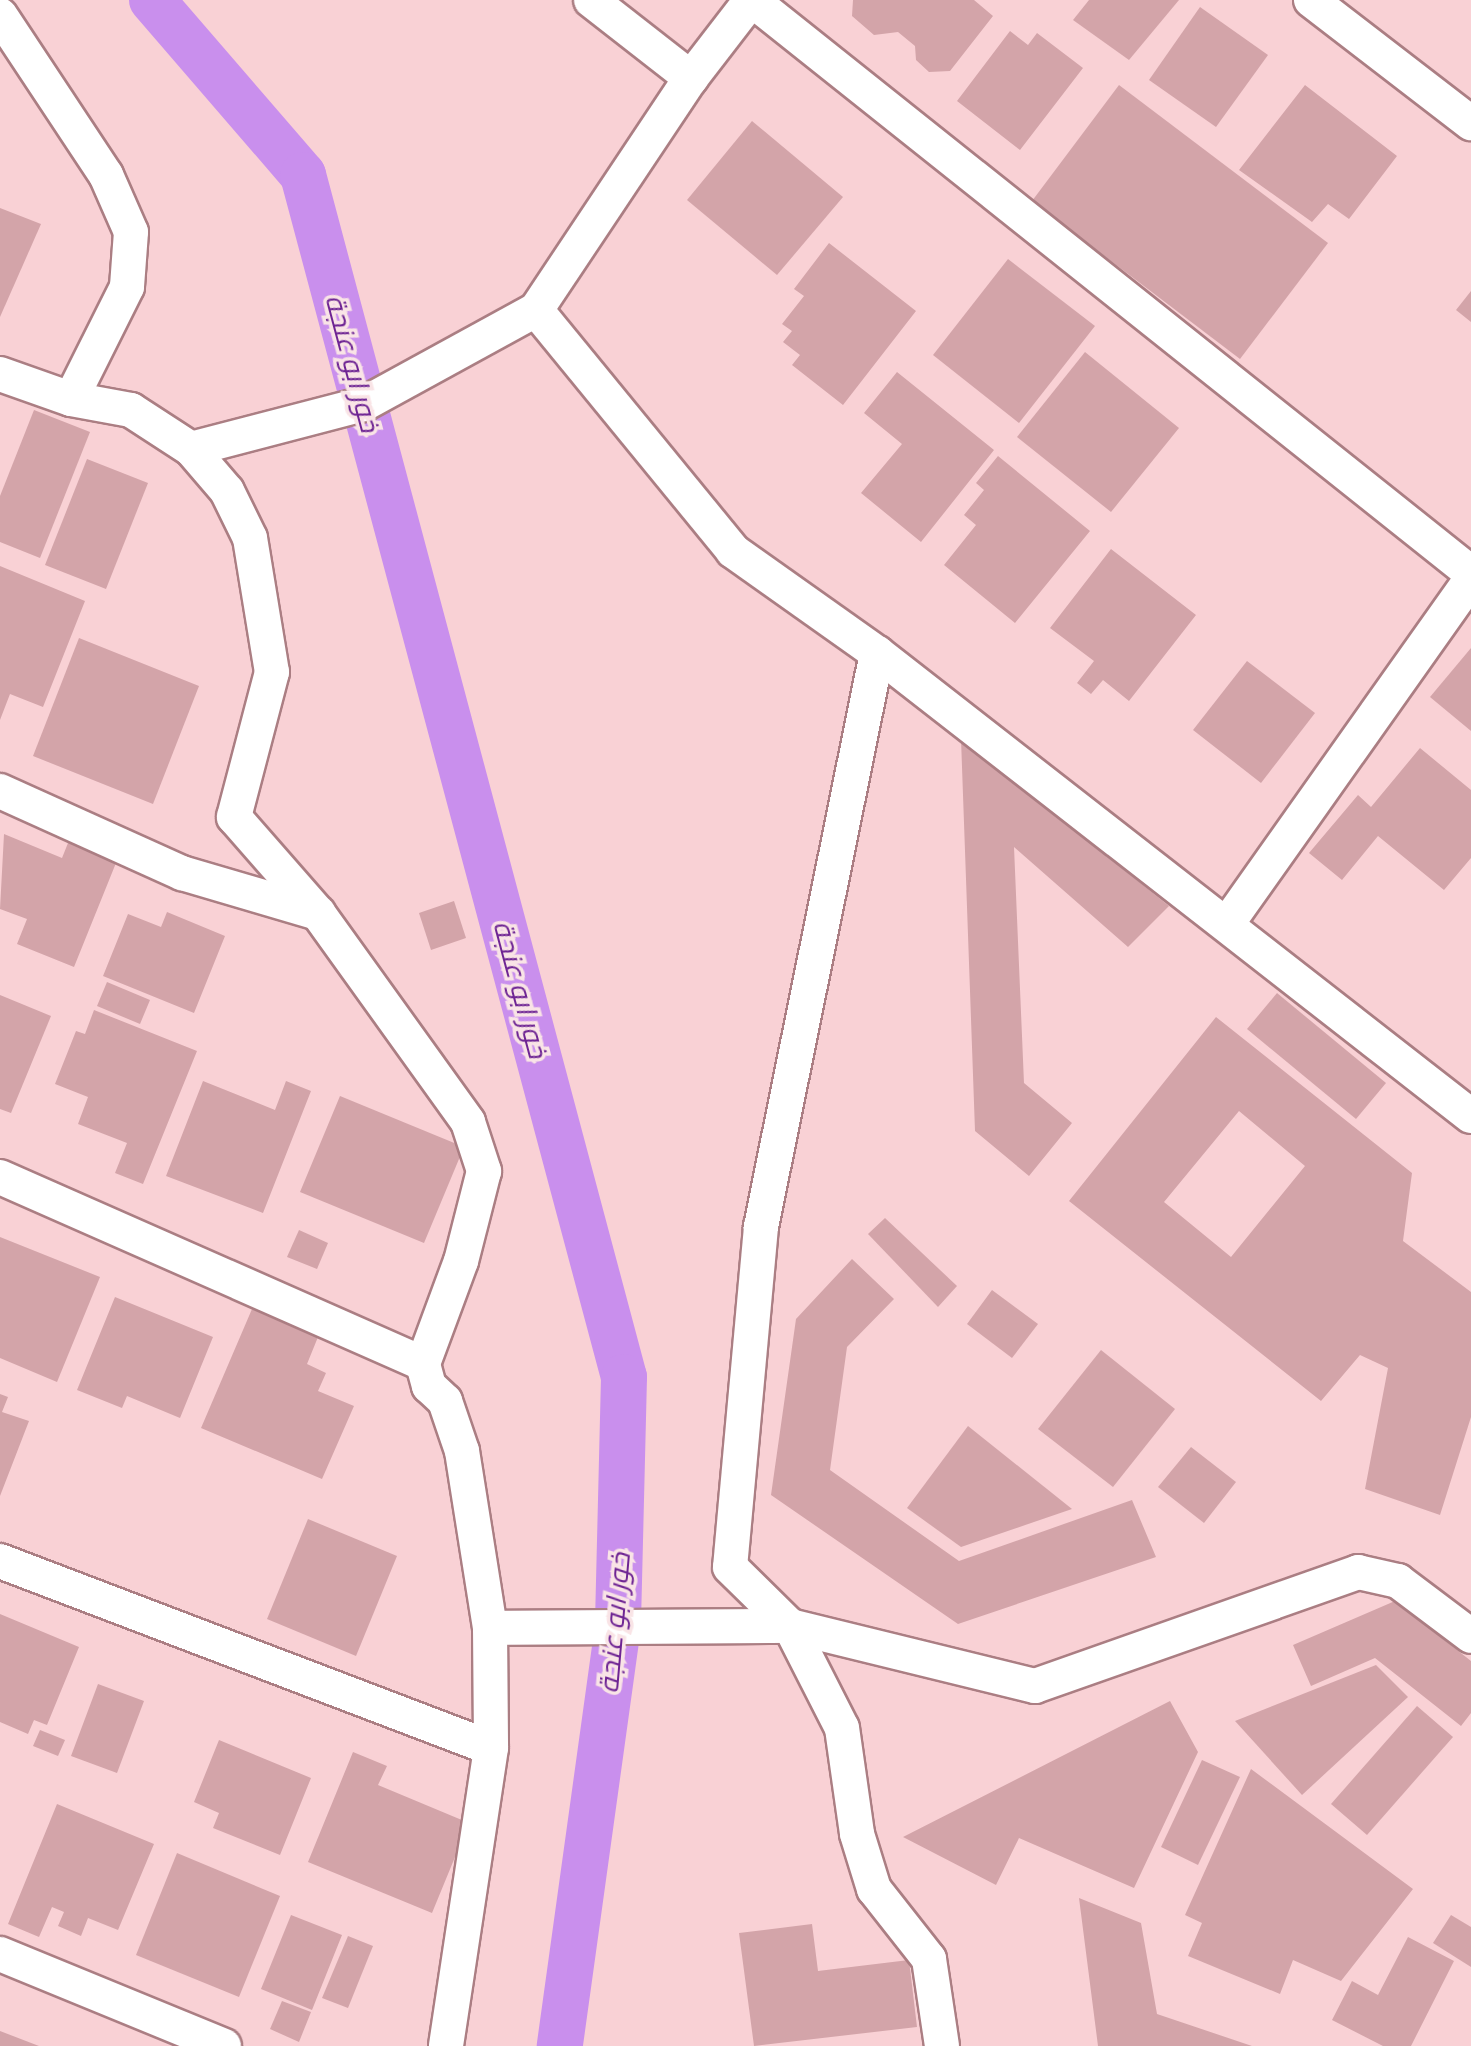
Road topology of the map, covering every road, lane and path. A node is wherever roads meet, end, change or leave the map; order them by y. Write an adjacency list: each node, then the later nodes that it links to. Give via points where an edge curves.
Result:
1 (591, 0): 5 (street)
2 (752, 0): 5 (street); 11 (street)
3 (1311, 0): 6 (street)
4 (0, 15): 9 (street, via 106,175 131,232 127,287)
5 (691, 78): 7 (street)
6 (1471, 123)
7 (536, 310): 10 (street, via 364,404); 12 (street, via 733,551)
8 (0, 374): 9 (street)
9 (71, 399): 10 (street, via 131,410)
10 (191, 449): 14 (street, via 227,491 250,538 272,672 234,817)
11 (1471, 576): 15 (street)
12 (877, 653): 15 (street); 20 (street, via 761,1227 730,1567)
13 (0, 791): 14 (street, via 182,873)
14 (318, 913): 18 (street, via 468,1122 484,1171 461,1261)
15 (1227, 924): 16 (street)
16 (1471, 1116)
17 (0, 1177): 18 (street)
18 (423, 1364): 21 (street, via 429,1386 445,1401 462,1451)
19 (0, 1561): 23 (street)
20 (790, 1626): 21 (street); 22 (street, via 1035,1686 1358,1572 1398,1581); 27 (street, via 842,1728 857,1834 874,1889 929,1959)
21 (490, 1628): 23 (street)
22 (1471, 1636)
23 (491, 1748): 26 (street)
24 (0, 1954): 25 (street)
25 (224, 2046)
26 (446, 2046)
27 (942, 2046)

